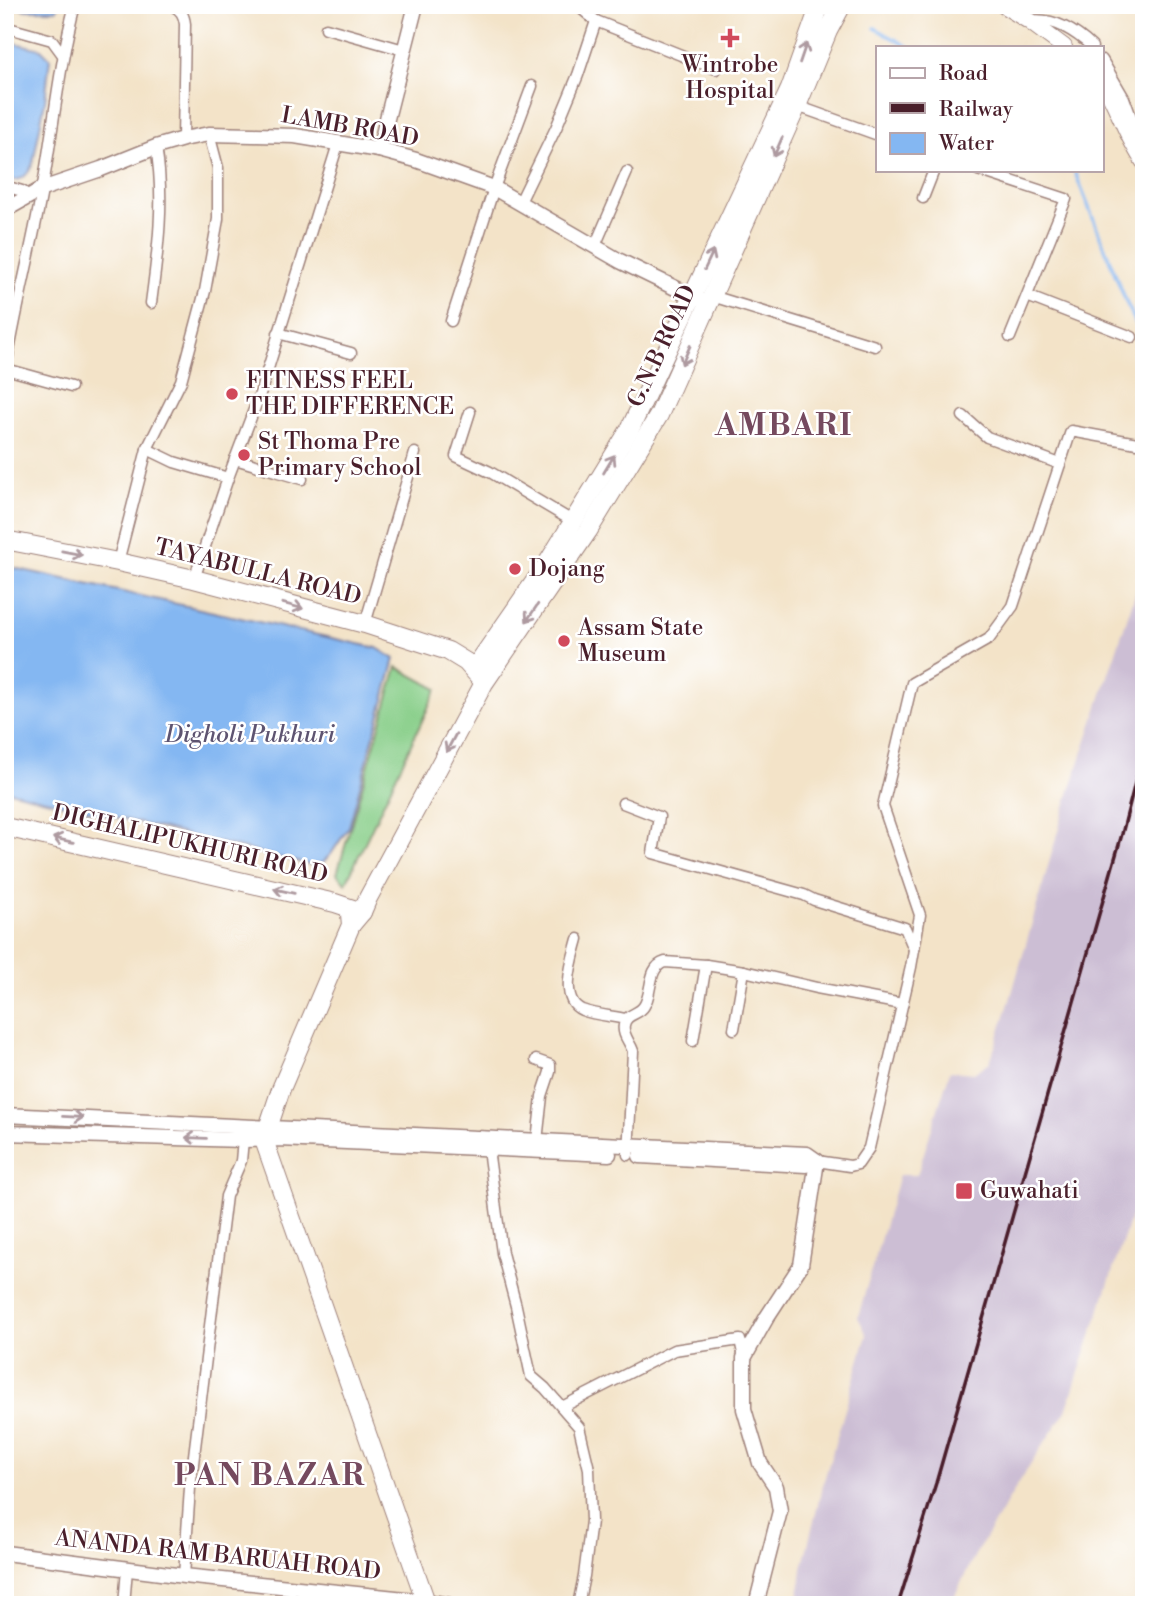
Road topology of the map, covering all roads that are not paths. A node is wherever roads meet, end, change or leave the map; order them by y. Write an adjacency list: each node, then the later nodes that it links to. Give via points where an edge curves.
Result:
1 (75, 5): 12 (street)
2 (172, 5): 25 (street, via 180,10 185,24)
3 (416, 5): 16 (street)
4 (577, 5): 8 (street)
5 (820, 5): 42 (main road, G.N.B ROAD, one-way to 5, via 790,89)
6 (1003, 5): 9 (main road)
7 (839, 10): 22 (main road, G.N.B ROAD)
8 (596, 21): 19 (street); 39 (street, via 556,128)
9 (1029, 21): 14 (main road); 15 (street, via 1050,21)
10 (5, 26): 13 (street)
11 (327, 28): 16 (street)
12 (69, 29): 13 (street); 17 (street)
13 (52, 40): 17 (street)
14 (1061, 45)
15 (1092, 46)
16 (404, 50): 29 (street)
17 (63, 55): 36 (street)
18 (1104, 63): 26 (street)
19 (716, 69)
20 (1104, 83): 30 (main road)
21 (532, 86): 35 (street)
22 (797, 106): 24 (street); 44 (main road, G.N.B ROAD, one-way to 44)
23 (209, 134): 25 (street, LAMB ROAD); 27 (street, LAMB ROAD, via 295,136); 57 (street, via 218,168 218,219 205,291 181,381)
24 (876, 134)
25 (183, 139): 28 (street, LAMB ROAD)
26 (1144, 142)
27 (338, 144): 29 (street, LAMB ROAD); 47 (street)
28 (156, 146): 36 (street, LAMB ROAD); 45 (street, via 161,173 160,238)
29 (379, 150): 35 (street, LAMB ROAD)
30 (1144, 162)
31 (626, 172): 41 (street)
32 (933, 172): 38 (street)
33 (984, 172): 43 (street, via 1066,199)
34 (5, 186): 37 (street)
35 (495, 188): 39 (street, LAMB ROAD); 46 (street)
36 (42, 189): 37 (street, LAMB ROAD); 52 (street)
37 (29, 196): 40 (street, LAMB ROAD)
38 (923, 198)
39 (520, 202): 41 (street, LAMB ROAD)
40 (5, 210)
41 (595, 246): 42 (street, LAMB ROAD)
42 (691, 296): 44 (street, LAMB ROAD); 63 (main road, G.N.B ROAD, one-way to 42, via 630,429)
43 (1027, 296): 48 (street); 49 (street)
44 (711, 300): 50 (street); 68 (main road, G.N.B ROAD, one-way to 68, via 659,415 588,531)
45 (151, 303)
46 (451, 321)
47 (278, 333): 51 (street); 59 (street)
48 (1010, 337)
49 (1132, 337)
50 (875, 346)
51 (351, 353)
52 (6, 372): 53 (street)
53 (71, 387)
54 (470, 412): 63 (street, via 456,456)
55 (963, 416): 60 (street, via 987,437)
56 (1137, 443): 60 (street, via 1072,431)
57 (147, 450): 61 (street); 65 (street)
58 (415, 453): 67 (street)
59 (235, 459): 61 (street); 62 (street)
60 (1060, 464): 73 (street, via 1013,606 989,639 912,683 883,806 920,915)
61 (228, 478): 66 (street)
62 (302, 479)
63 (573, 522): 68 (main road, G.N.B ROAD)
64 (5, 540): 65 (main road, TAYABULLA ROAD, one-way to 65)
65 (118, 562): 66 (main road, TAYABULLA ROAD)
66 (194, 579): 67 (main road, TAYABULLA ROAD, one-way to 67)
67 (365, 624): 68 (main road, TAYABULLA ROAD, via 448,651)
68 (479, 676): 71 (main road, one-way to 71, via 381,874)
69 (623, 803): 73 (street, via 659,817 653,853 905,928)
70 (5, 827): 71 (main road, DIGHALIPUKHURI ROAD, one-way to 70, via 321,900)
71 (354, 915): 83 (main road)
72 (578, 939): 77 (street, via 569,980 570,999 582,1010)
73 (914, 948): 76 (street)
74 (706, 965): 75 (street); 77 (street, via 660,963 645,1006); 79 (street)
75 (744, 971): 76 (street); 78 (street)
76 (902, 1004): 88 (street, via 869,1148 858,1164)
77 (626, 1019): 87 (street, via 623,1029 633,1051)
78 (734, 1029)
79 (693, 1041)
80 (537, 1060): 85 (street, via 550,1065 550,1072)
81 (5, 1115): 83 (street, one-way to 83)
82 (5, 1133): 84 (street, one-way to 82)
83 (266, 1133): 84 (street); 85 (street); 86 (street, via 280,1139); 95 (main road)
84 (243, 1140): 93 (street, via 241,1161 226,1196 190,1488)
85 (537, 1141): 87 (street)
86 (488, 1149): 87 (street); 90 (street, via 502,1254 531,1376)
87 (628, 1150): 88 (street, via 806,1165)
88 (817, 1161): 89 (street, via 801,1265)
89 (744, 1358): 90 (street, via 740,1340 674,1350); 99 (street, via 744,1409 761,1463 776,1487 780,1511)
90 (562, 1407): 98 (street, via 579,1427 589,1469 591,1521)
91 (5, 1553): 92 (street, ANANDA RAM BARUAH ROAD)
92 (127, 1569): 93 (street, ANANDA RAM BARUAH ROAD); 96 (street)
93 (184, 1576): 94 (street, ANANDA RAM BARUAH ROAD)
94 (368, 1600): 95 (street, ANANDA RAM BARUAH ROAD)
95 (426, 1603): 97 (street, ANANDA RAM BARUAH ROAD)
96 (124, 1605)
97 (449, 1605)
98 (578, 1605)
99 (756, 1605)

